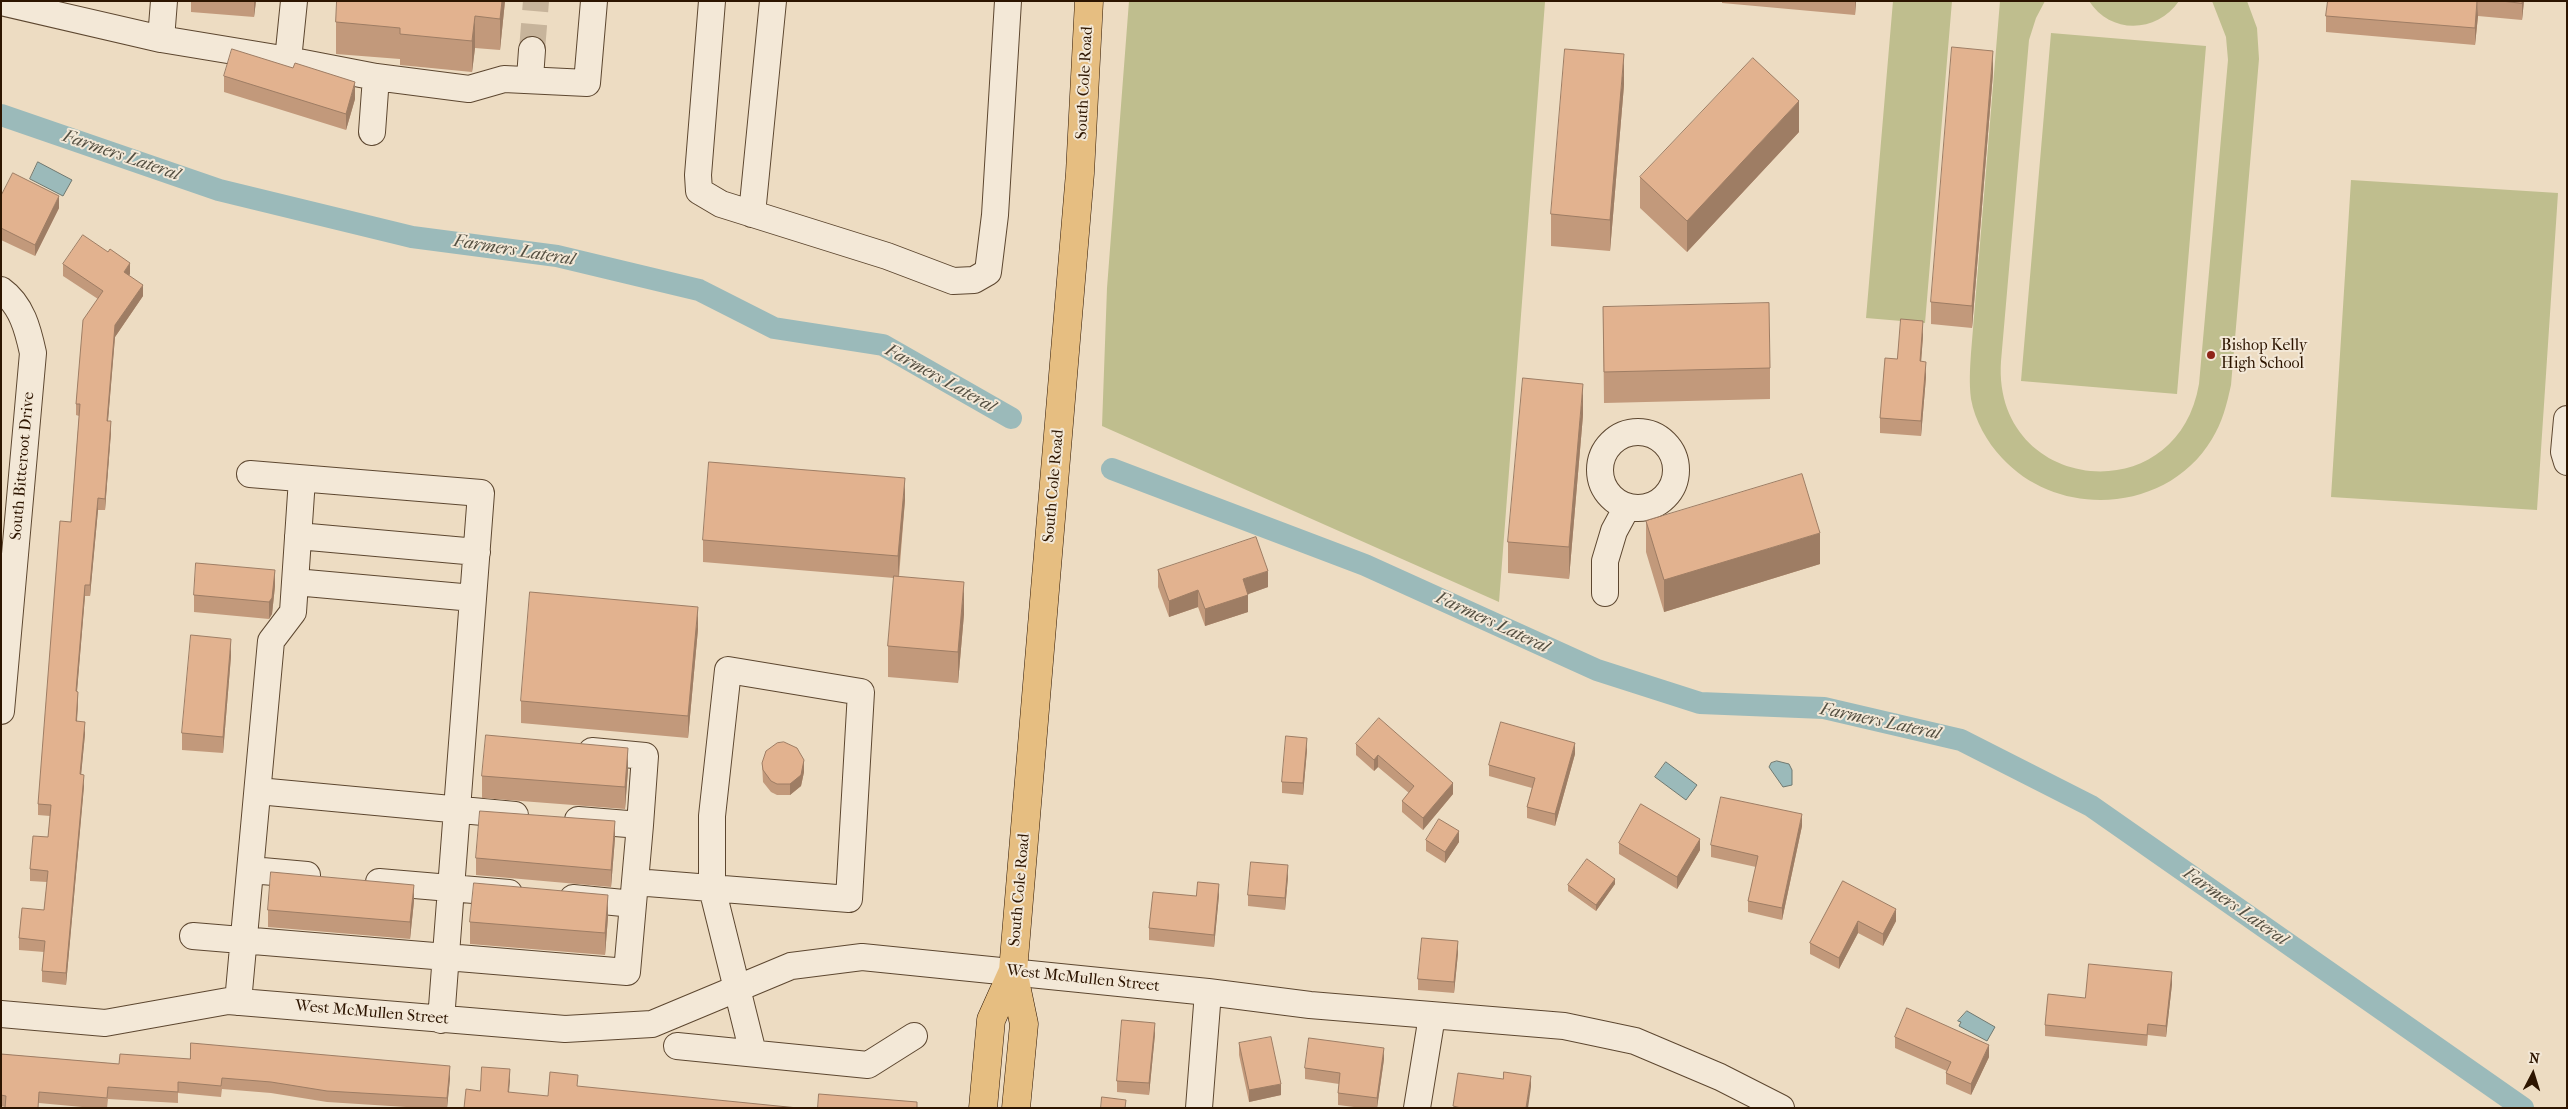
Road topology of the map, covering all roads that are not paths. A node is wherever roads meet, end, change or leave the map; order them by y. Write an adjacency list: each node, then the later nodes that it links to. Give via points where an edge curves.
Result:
1 (164, 1): 9 (street)
2 (294, 1): 11 (street)
3 (594, 1): 13 (street, via 587,83)
4 (712, 1): 15 (street, via 699,191 721,204)
5 (774, 1): 15 (street)
6 (1008, 1): 15 (street, via 995,215 988,272 974,280 953,281 887,256)
7 (1089, 1): 43 (main road, South Cole Road, via 1080,173)
8 (1, 2): 9 (street)
9 (161, 39): 11 (street)
10 (532, 50): 13 (street)
11 (288, 60): 12 (street)
12 (376, 77): 13 (street, via 469,89 504,79); 14 (street)
13 (530, 78)
14 (372, 132)
15 (752, 214)
16 (1, 290): 27 (street, South Bitteroot Drive, via 20,309 32,353)
17 (2567, 419): 18 (street, via 2564,452)
18 (2567, 462)
19 (250, 474): 20 (street)
20 (302, 479): 22 (street); 23 (street, via 481,493)
21 (1627, 507): 25 (street, via 1614,532 1605,561)
22 (298, 536): 23 (street); 24 (street)
23 (477, 552): 26 (street)
24 (295, 582): 26 (street); 31 (street, via 293,612 271,641)
25 (1605, 593)
26 (473, 598): 28 (street)
27 (1, 711)
28 (462, 740): 29 (street); 32 (street)
29 (491, 742)
30 (568, 749): 33 (street, via 645,756)
31 (258, 791): 32 (street); 34 (street)
32 (456, 811): 33 (street); 37 (street)
33 (640, 825): 39 (street)
34 (251, 870): 35 (street); 41 (street)
35 (327, 877)
36 (356, 880): 37 (street)
37 (450, 888): 39 (street, via 542,896); 42 (street)
38 (712, 888): 38 (street, via 712,816 728,670 861,692 849,899); 39 (street); 44 (street)
39 (634, 893): 42 (street, via 627,972)
40 (193, 936): 41 (street)
41 (244, 941): 42 (street); 46 (street)
42 (445, 959): 49 (street)
43 (1013, 971): 44 (street, West McMullen Street, via 862,957 791,966); 45 (street, West McMullen Street); 53 (main road, South Cole Road, via 991,1020); 54 (main road, South Cole Road, via 1024,1024)
44 (738, 988): 49 (street, West McMullen Street, via 652,1024 565,1029); 52 (street)
45 (1208, 992): 48 (street, West McMullen Street); 55 (street)
46 (238, 1002): 47 (street, West McMullen Street, via 228,1001 105,1023); 49 (street, West McMullen Street)
47 (1, 1014)
48 (1432, 1016): 56 (street); 57 (street, West McMullen Street, via 1564,1026 1635,1041 1720,1077)
49 (441, 1020)
50 (914, 1036): 52 (street, via 868,1065)
51 (677, 1046): 52 (street)
52 (753, 1054)
53 (983, 1108)
54 (1016, 1108)
55 (1199, 1108)
56 (1416, 1108)
57 (1781, 1108)

